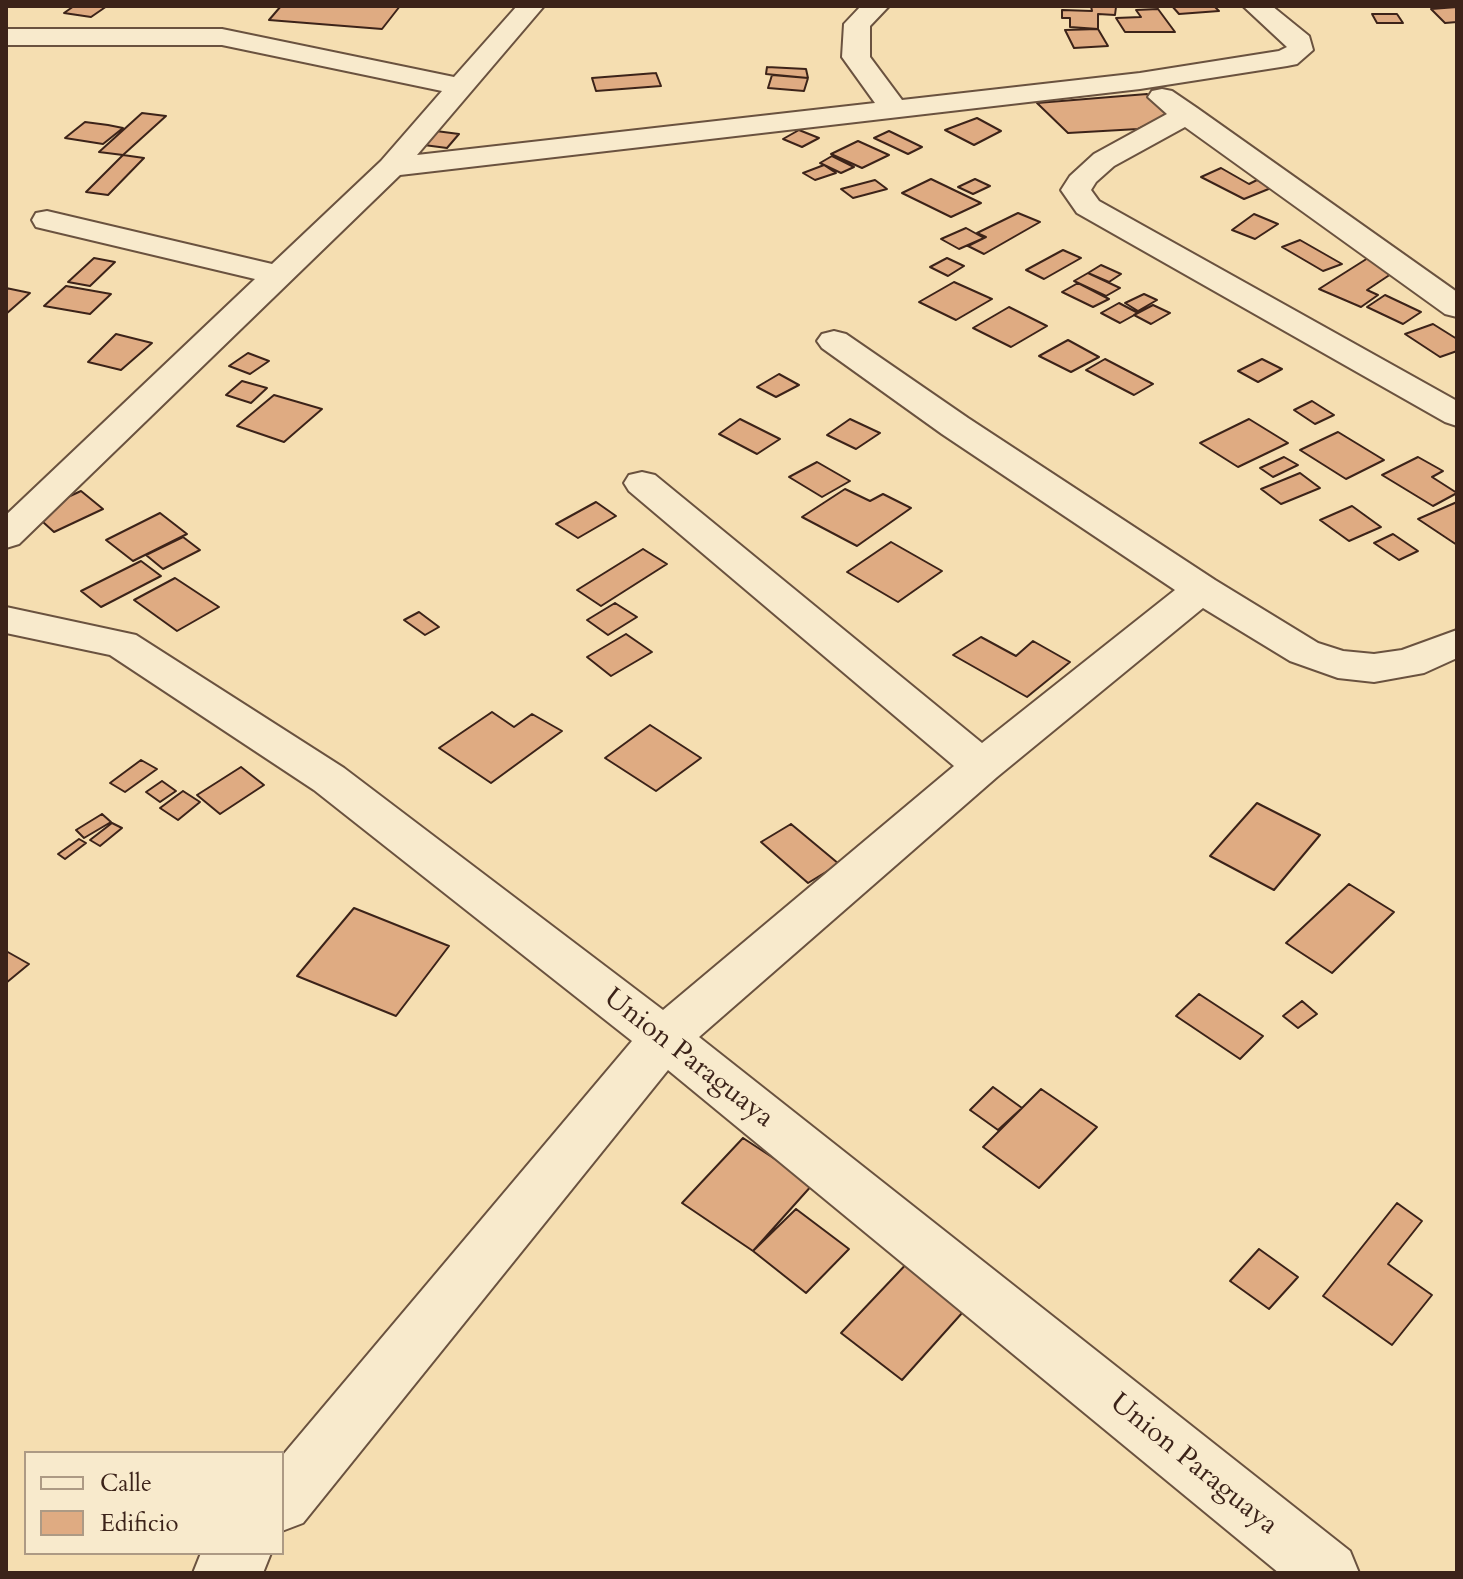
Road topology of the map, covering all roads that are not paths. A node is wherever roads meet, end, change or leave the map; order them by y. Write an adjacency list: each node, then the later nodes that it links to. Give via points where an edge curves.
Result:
1 (531, 6): 6 (street)
2 (876, 6): 7 (street, via 857,24 856,57)
3 (1256, 6): 5 (street, via 1300,42 1300,50 1287,58)
4 (6, 37): 6 (street, via 222,37)
5 (1140, 81): 7 (street); 8 (street)
6 (462, 87): 9 (street)
7 (894, 109): 9 (street)
8 (1187, 114): 12 (street); 14 (street, via 1085,176 1076,190 1088,207)
9 (391, 167): 11 (street)
10 (47, 220): 11 (street)
11 (278, 275): 16 (street)
12 (1457, 307)
13 (834, 341): 17 (street)
14 (1457, 415)
15 (642, 483): 20 (street)
16 (6, 536)
17 (1201, 589): 19 (street, via 1304,652 1338,664 1374,668 1409,663); 20 (street)
18 (6, 620): 21 (street, Union Paraguaya, via 122,644 329,779)
19 (1457, 643)
20 (982, 766): 21 (street)
21 (664, 1038): 22 (street); 25 (street, Union Paraguaya)
22 (284, 1500)
23 (238, 1555): 24 (street)
24 (224, 1573)
25 (1328, 1573)

